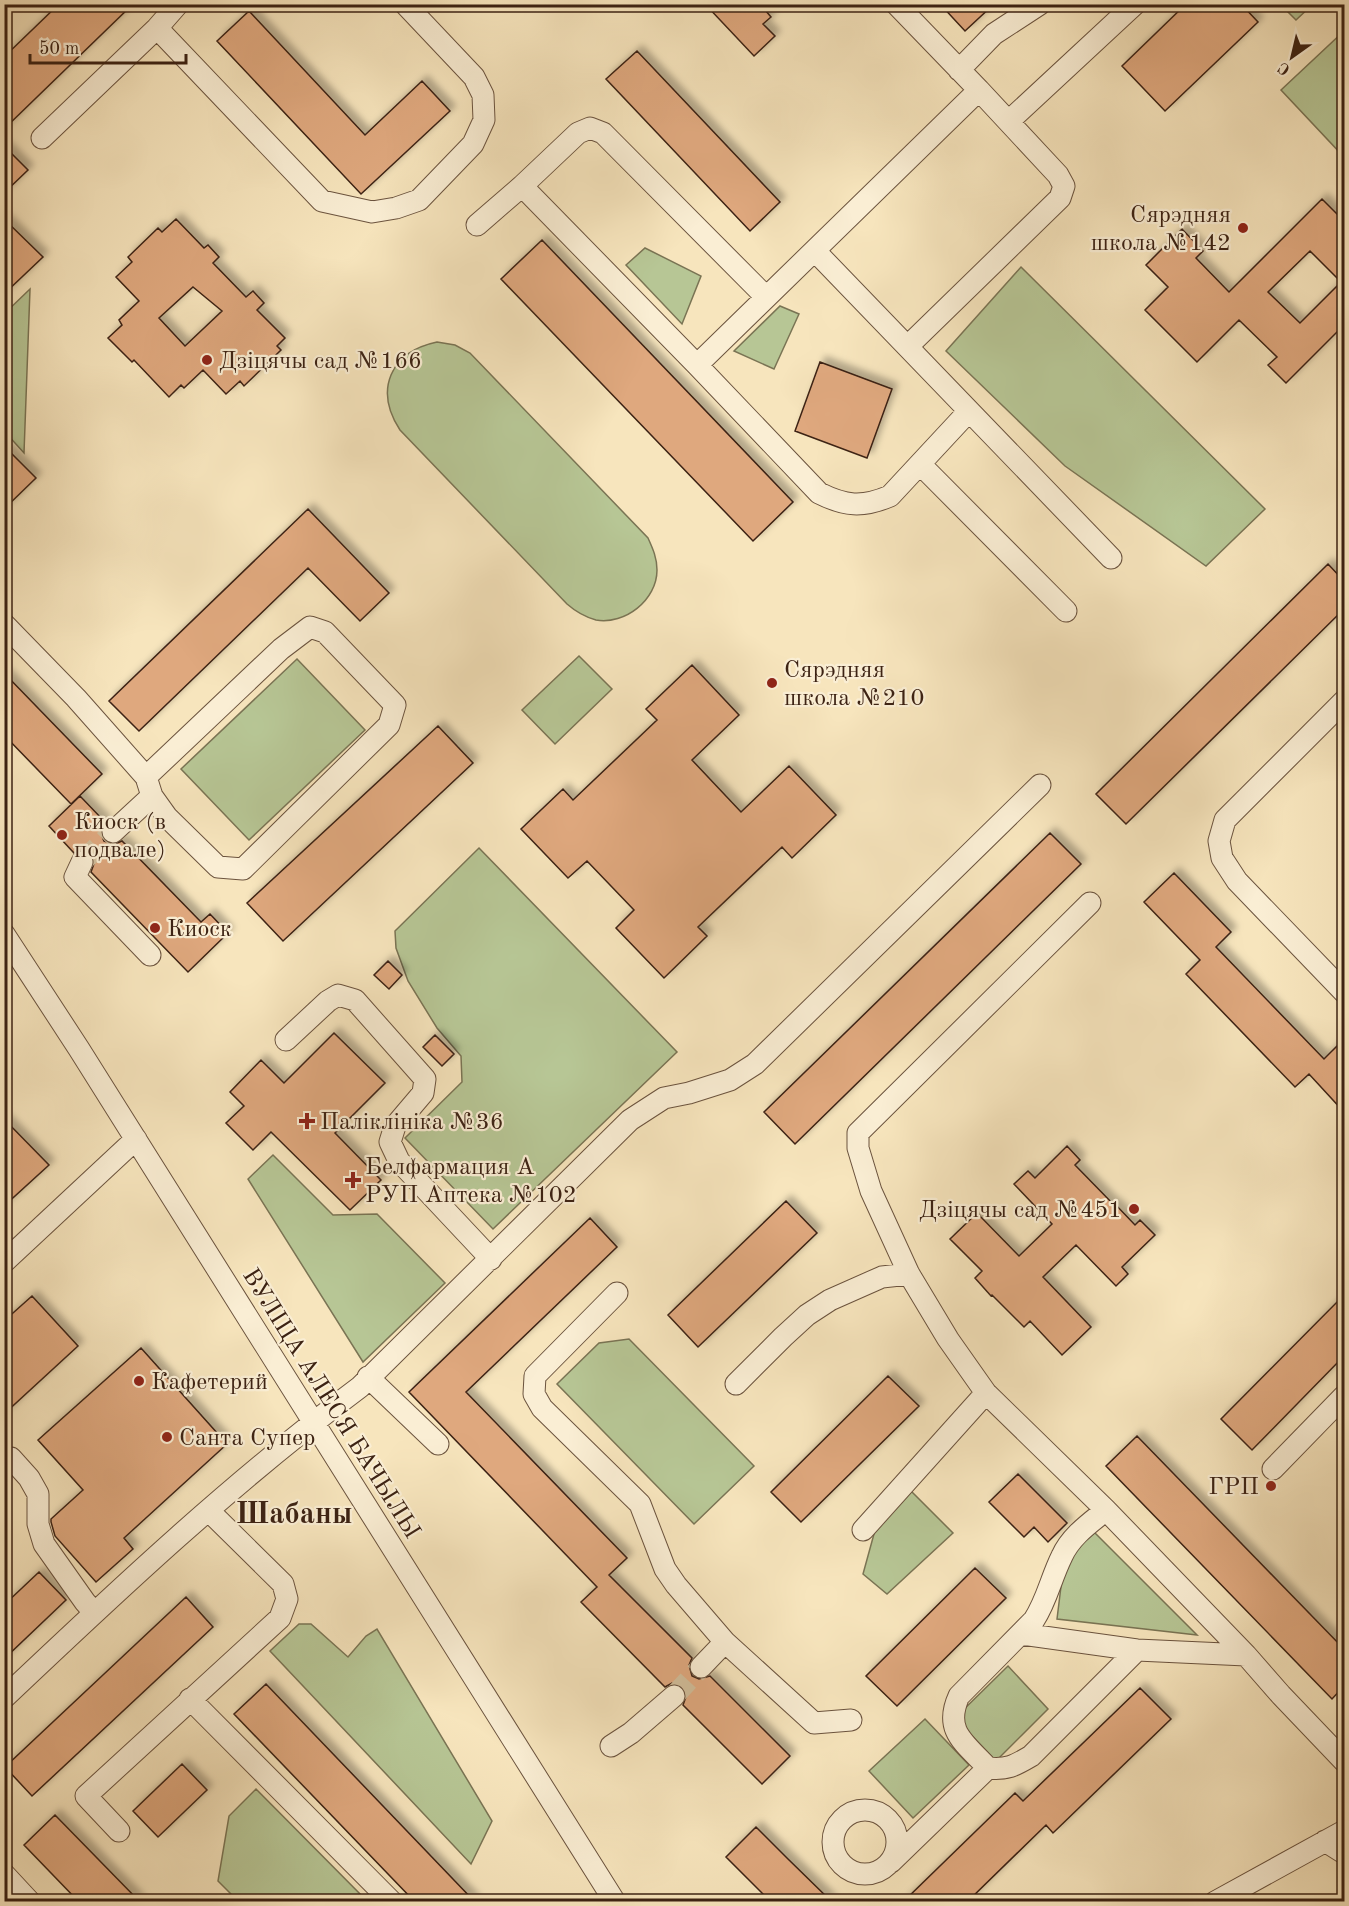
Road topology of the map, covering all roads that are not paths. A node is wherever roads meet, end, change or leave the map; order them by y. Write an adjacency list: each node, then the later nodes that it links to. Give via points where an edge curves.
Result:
1 (178, 4): 6 (street)
2 (405, 4): 6 (street, via 474,77 483,95 484,120 473,144 419,200 372,212 322,201)
3 (896, 4): 7 (street)
4 (1040, 4): 7 (street, via 994,34)
5 (1135, 4): 9 (street)
6 (157, 28): 10 (street)
7 (959, 70): 8 (street)
8 (979, 90): 9 (street); 13 (street)
9 (1009, 121): 15 (street, via 1058,175 1064,186 1060,198)
10 (42, 138)
11 (522, 186): 12 (street); 14 (street, via 578,133 590,128 603,132); 16 (street)
12 (477, 225)
13 (815, 251): 14 (street); 15 (street)
14 (766, 297): 16 (street)
15 (908, 346): 17 (street)
16 (697, 365): 18 (street, via 819,493 833,500 855,505 890,496)
17 (969, 411): 18 (street); 19 (street)
18 (920, 464): 20 (street)
19 (1111, 558)
20 (1066, 611)
21 (4, 624): 24 (street, via 76,698)
22 (1344, 701): 30 (street, via 1225,820 1219,841 1222,858 1237,881)
23 (1040, 785): 33 (street, via 755,1064 730,1080 664,1098 630,1120)
24 (149, 786): 24 (street, via 167,817 218,867 243,869 389,725 394,705 325,632 310,627 281,649); 25 (street)
25 (113, 832)
26 (82, 862): 29 (street, via 75,877)
27 (1090, 903): 35 (street, via 858,1133 858,1148 871,1191)
28 (4, 934): 32 (street, ВУЛІЦА АЛЕСЯ БАЧЫЛЫ)
29 (150, 955)
30 (1344, 992)
31 (286, 1040): 33 (street, via 338,995 355,1000 425,1079 423,1093 395,1126 390,1142 399,1161)
32 (136, 1139): 34 (street); 41 (street, ВУЛІЦА АЛЕСЯ БАЧЫЛЫ)
33 (491, 1259): 37 (street)
34 (4, 1262)
35 (909, 1274): 38 (street, via 882,1277 830,1300 807,1315); 39 (street)
36 (617, 1293): 50 (street, via 535,1376 534,1394 542,1408 640,1504 665,1569)
37 (368, 1377): 41 (street); 42 (street)
38 (736, 1384)
39 (986, 1393): 46 (street); 47 (street)
40 (1344, 1396): 44 (street)
41 (313, 1422): 45 (street); 69 (street, ВУЛІЦА АЛЕСЯ БАЧЫЛЫ)
42 (438, 1444)
43 (4, 1464): 48 (street, via 11,1458 29,1479 38,1494 38,1524 44,1544)
44 (1273, 1469)
45 (208, 1510): 48 (street); 56 (street, via 283,1584 287,1599 280,1618)
46 (1107, 1510): 49 (street, via 1076,1535 1062,1555 1043,1606); 52 (street)
47 (863, 1530)
48 (94, 1612): 55 (street)
49 (1022, 1634): 51 (street); 60 (street, via 959,1696 952,1711 955,1732)
50 (725, 1642): 53 (street); 57 (street, via 814,1723)
51 (1137, 1650): 52 (street); 60 (street, via 1031,1756 1003,1769)
52 (1246, 1655): 59 (street)
53 (701, 1667)
54 (674, 1696): 58 (street)
55 (4, 1698)
56 (190, 1699): 61 (street, via 86,1796); 68 (street)
57 (852, 1720)
58 (611, 1746)
59 (1344, 1761)
60 (987, 1768): 65 (street)
61 (119, 1831)
62 (1344, 1831): 63 (street)
63 (1325, 1841): 64 (street); 70 (street)
64 (1344, 1853)
65 (886, 1867)
66 (4, 1874): 67 (street)
67 (30, 1902)
68 (392, 1902)
69 (615, 1902)
70 (1215, 1902)

